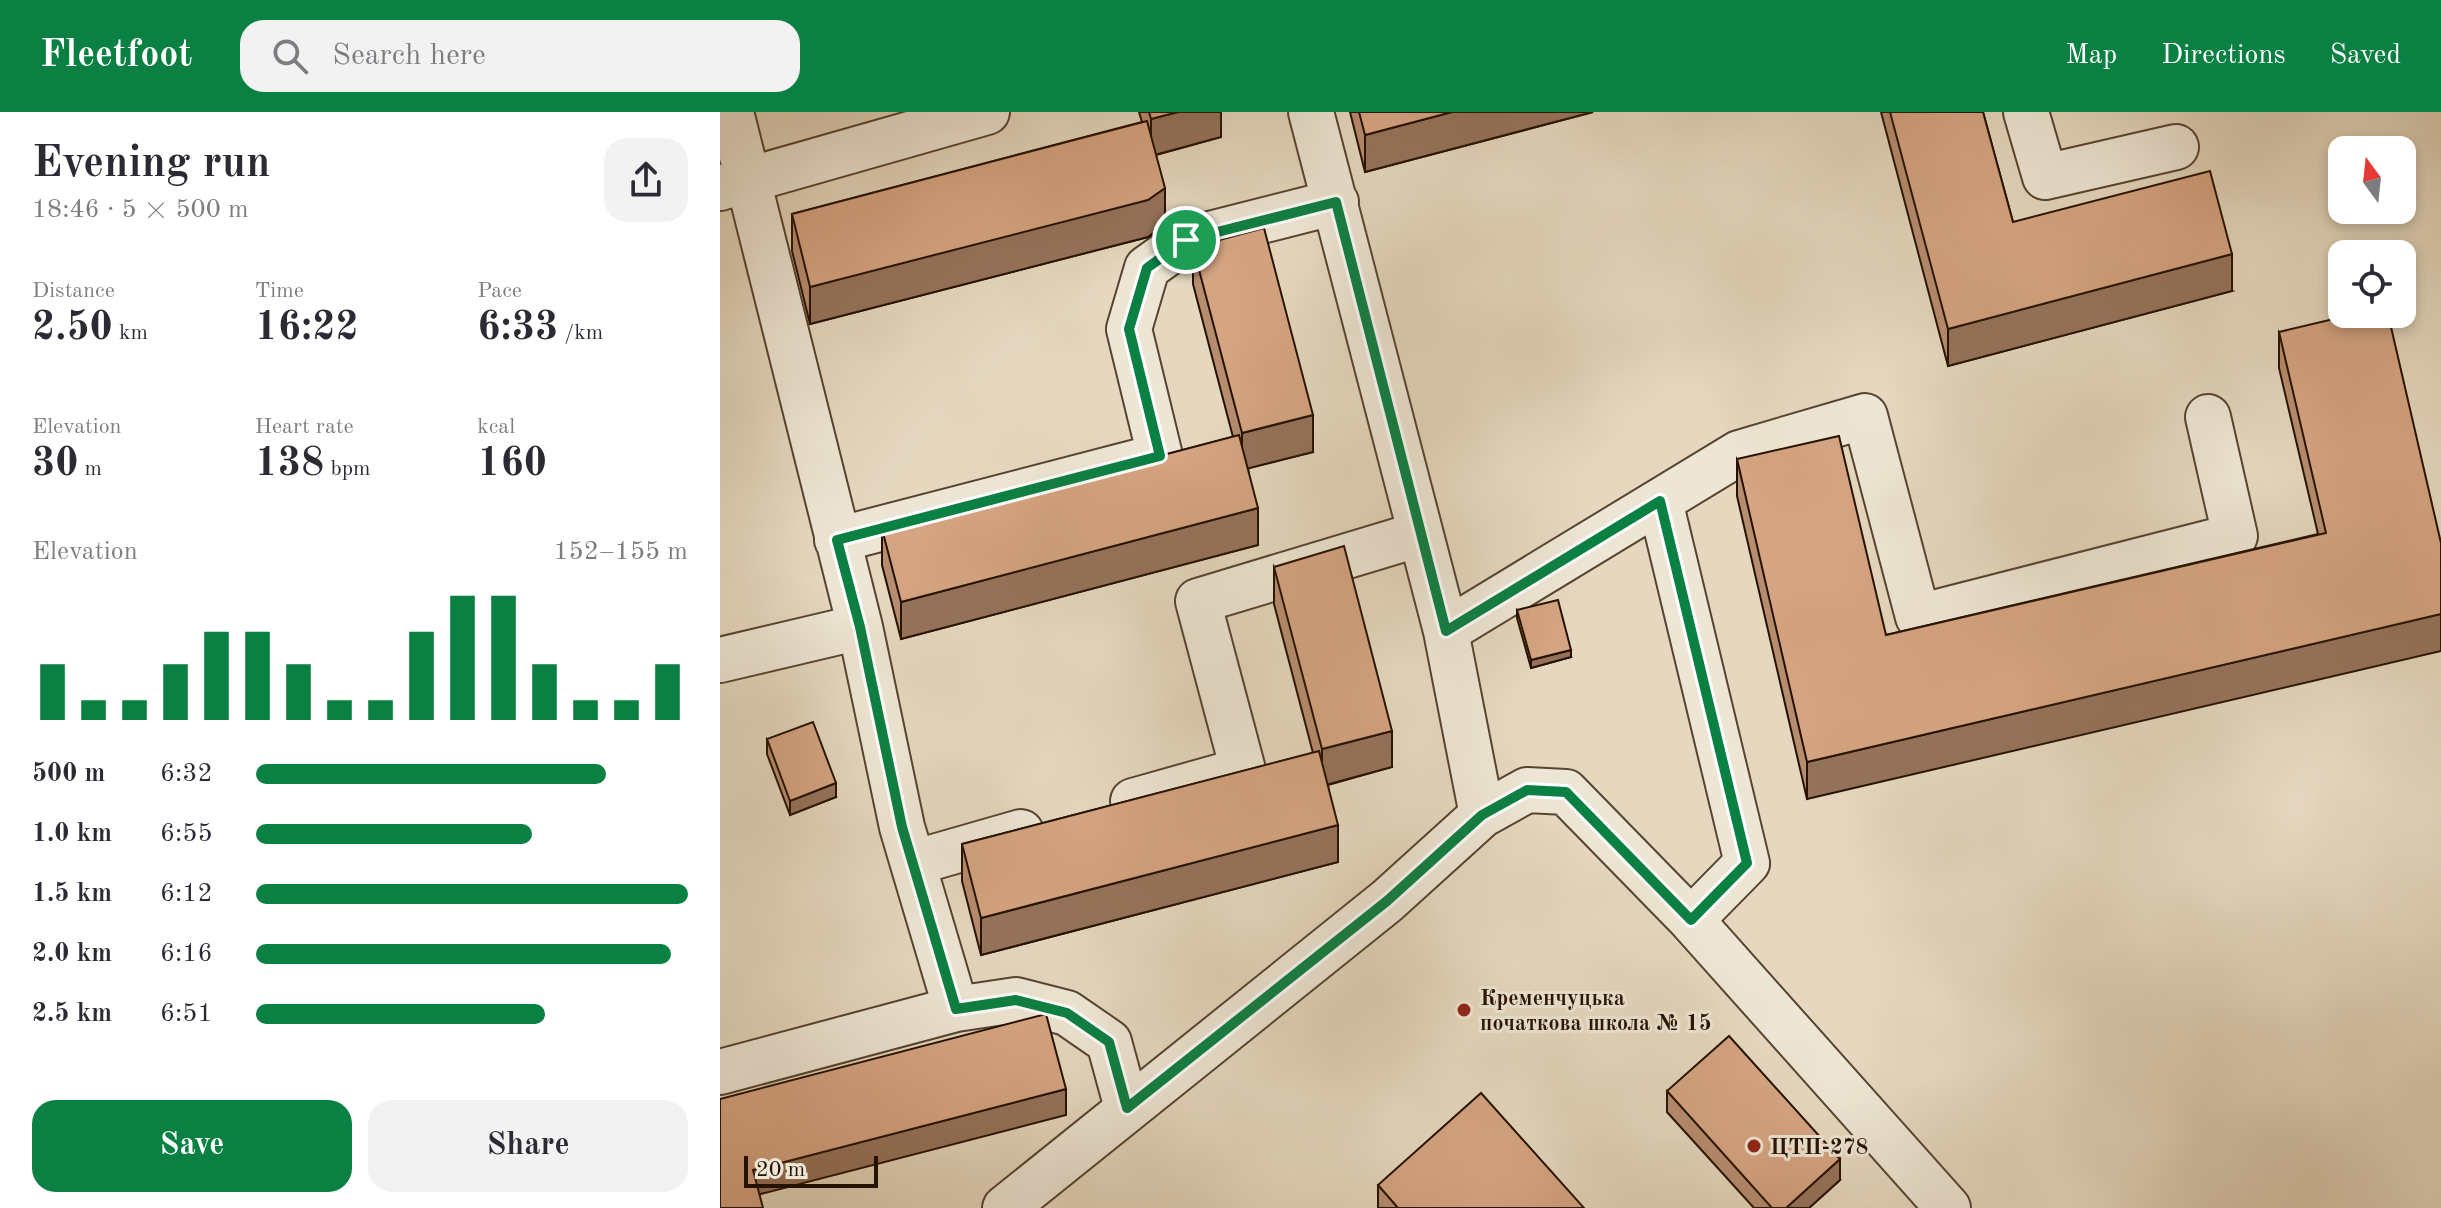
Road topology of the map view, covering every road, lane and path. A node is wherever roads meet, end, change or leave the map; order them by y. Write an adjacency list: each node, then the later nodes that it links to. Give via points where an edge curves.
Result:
1 (731, 112): 6 (street)
2 (987, 112): 6 (street)
3 (1311, 112): 7 (street)
4 (2026, 112): 5 (street, via 2045,177)
5 (2176, 147)
6 (735, 184): 11 (street)
7 (1336, 202): 10 (street); 11 (street, via 1186,240 1147,268 1129,329 1160,456)
8 (2208, 417): 9 (street, via 2235,536 1918,617 1865,416 1739,453)
9 (1660, 501): 13 (street); 17 (street, via 1747,863)
10 (1420, 534): 13 (street); 16 (street, via 1198,601 1243,770)
11 (837, 540): 12 (street)
12 (860, 627): 14 (street); 16 (street)
13 (1446, 631): 15 (street)
14 (720, 660)
15 (1482, 815): 17 (street, via 1527,790 1566,792); 20 (street, via 1387,901)
16 (913, 863): 18 (street)
17 (1691, 920): 22 (street)
18 (956, 1009): 19 (street); 20 (street, via 1016,1000 1067,1013 1109,1042)
19 (720, 1072)
20 (1127, 1108): 21 (street)
21 (1005, 1208)
22 (1948, 1208)

